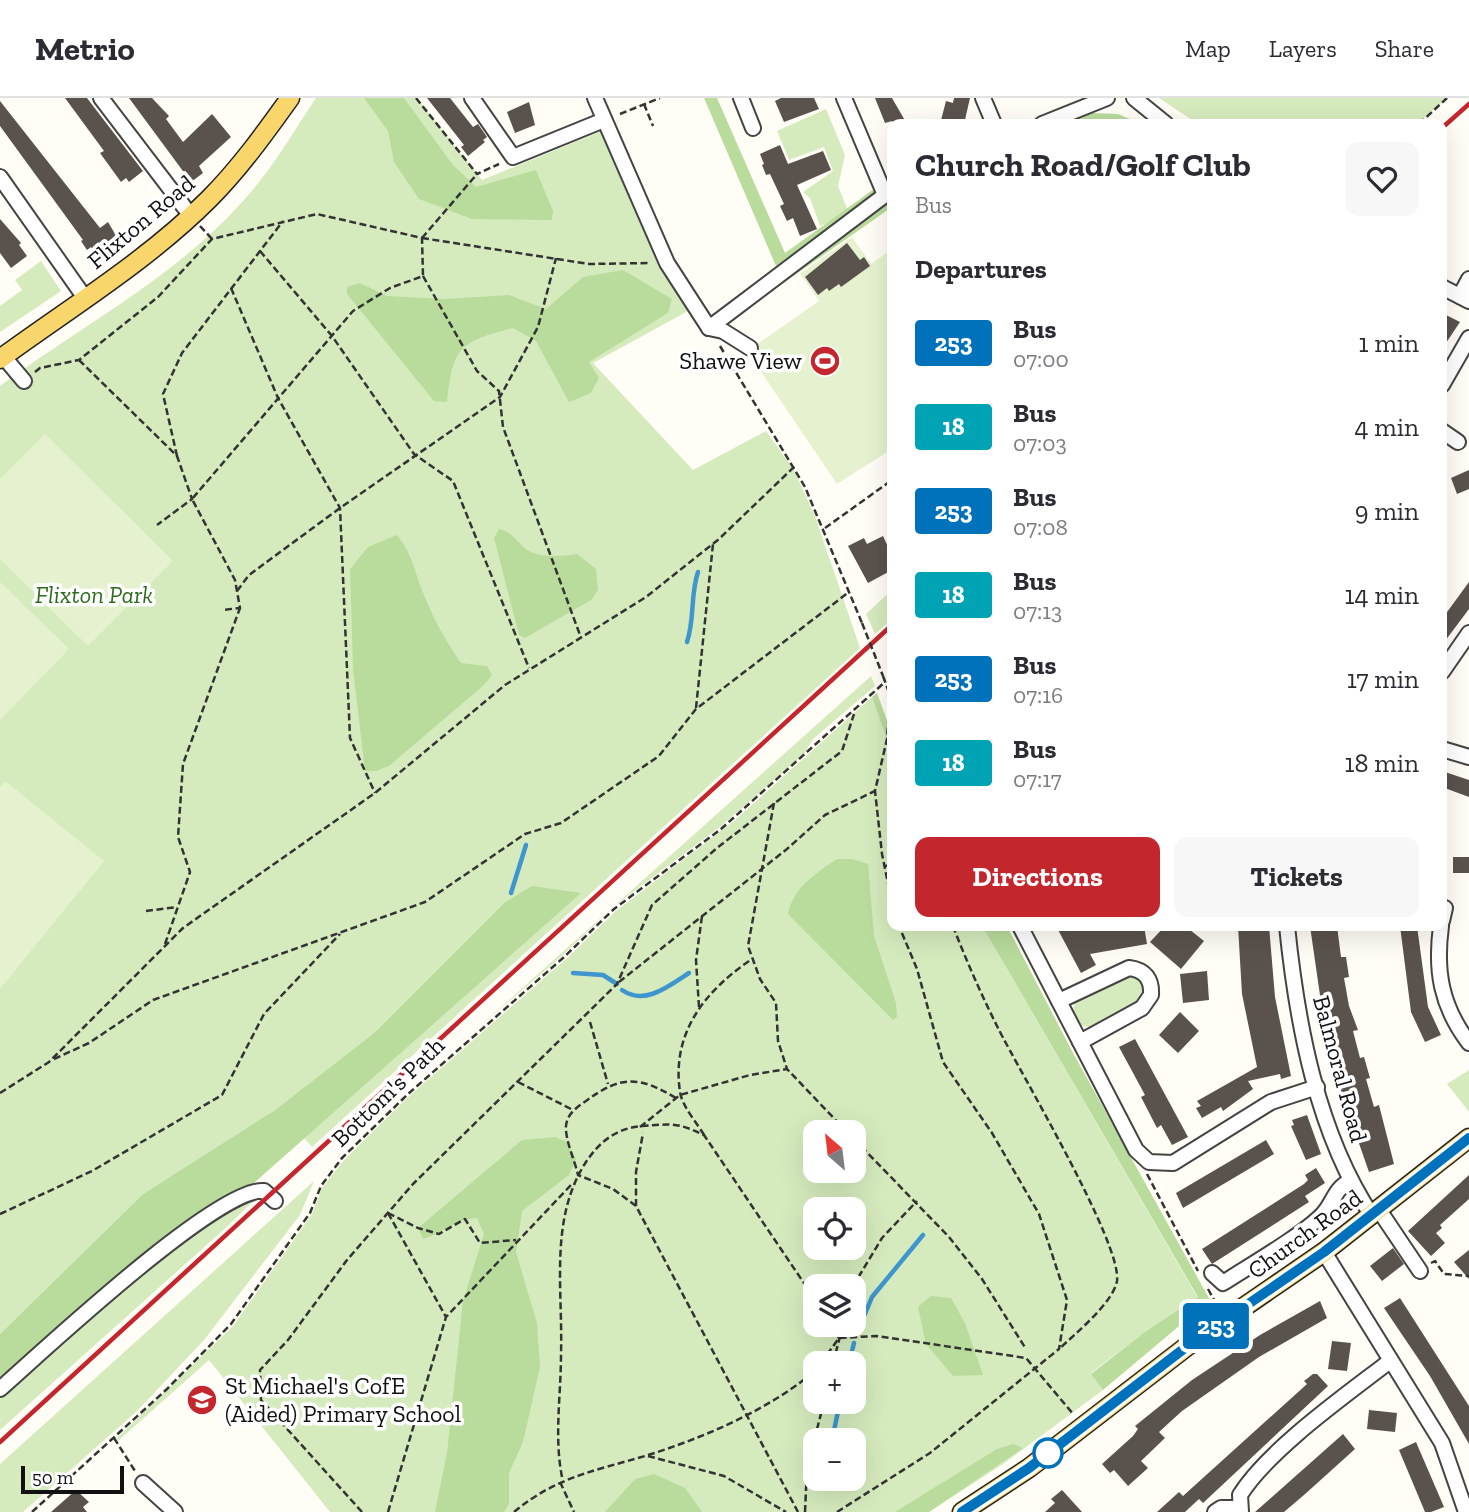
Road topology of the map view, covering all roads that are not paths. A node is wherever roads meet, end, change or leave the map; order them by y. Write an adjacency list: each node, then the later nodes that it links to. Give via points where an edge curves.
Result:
1 (102, 98): 18 (street)
2 (289, 98): 18 (main road, Flixton Road, via 258,142)
3 (472, 98): 13 (street, via 513,157)
4 (595, 98): 13 (street)
5 (741, 98): 14 (street)
6 (844, 98): 16 (street)
7 (983, 98): 10 (street)
8 (1107, 98): 11 (street)
9 (1133, 98): 12 (street)
10 (992, 119)
11 (1054, 119)
12 (1160, 119)
13 (604, 120): 23 (street, via 667,263)
14 (753, 128)
15 (0, 177): 21 (street)
16 (887, 189)
17 (887, 194): 23 (street)
18 (191, 216): 21 (main road, Flixton Road)
19 (1469, 279): 22 (street)
20 (1447, 290): 22 (street)
21 (85, 298): 26 (main road, Flixton Road)
22 (1465, 299)
23 (709, 328): 25 (street)
24 (1469, 338): 27 (street)
25 (750, 348)
26 (2, 358): 28 (street)
27 (1447, 375)
28 (26, 379)
29 (1447, 434): 30 (street)
30 (1458, 442)
31 (1469, 633): 32 (street)
32 (1447, 665)
33 (1447, 750): 34 (street)
34 (1469, 757)
35 (1023, 931): 38 (street)
36 (1288, 931): 41 (street, Balmoral Road, via 1296,996)
37 (1442, 931): 40 (street, via 1438,962 1443,1000)
38 (1059, 1002): 39 (street); 39 (street, via 1121,970 1136,969 1149,978 1151,995 1142,1008)
39 (1080, 1042): 41 (street, via 1136,1150 1149,1162 1173,1163 1271,1102)
40 (1469, 1043)
41 (1317, 1087): 43 (street, Balmoral Road)
42 (1469, 1138): 45 (main road, Church Road)
43 (1350, 1181): 45 (street, Balmoral Road); 48 (street, Church Road, via 1338,1188 1318,1218 1248,1267 1223,1283)
44 (275, 1201): 50 (street, via 264,1191 247,1192 208,1215)
45 (1376, 1213): 46 (main road, Church Road); 47 (street, Balmoral Road)
46 (1324, 1252): 49 (street); 54 (main road, Church Road)
47 (1420, 1271)
48 (1212, 1273)
49 (1391, 1361): 52 (street, via 1272,1459 1245,1486); 56 (street, via 1443,1443)
50 (0, 1388)
51 (143, 1483): 53 (street)
52 (1241, 1510): 55 (street)
53 (175, 1512)
54 (962, 1512)
55 (1214, 1512)
56 (1466, 1512)

